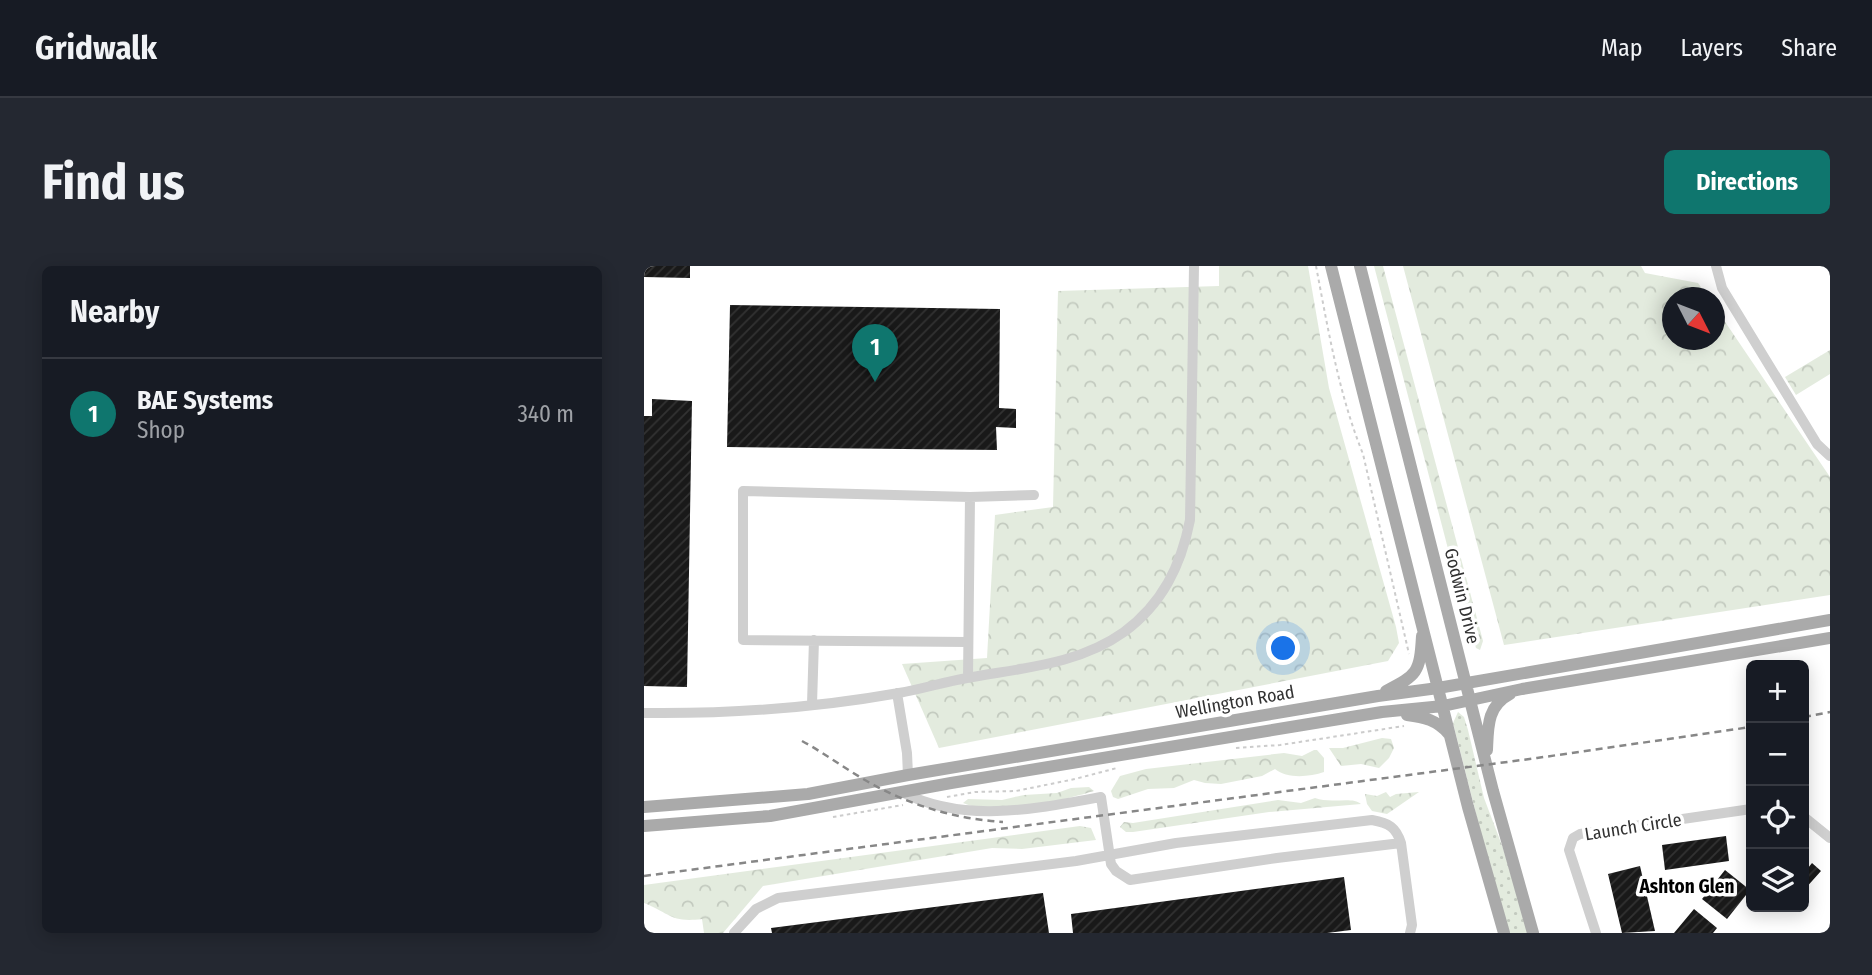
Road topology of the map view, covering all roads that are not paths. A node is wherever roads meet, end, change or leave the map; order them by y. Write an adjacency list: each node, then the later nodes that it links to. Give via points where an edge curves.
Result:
1 (1194, 266): 13 (street, via 1191,498 1185,542 1171,579 1140,619 1089,652)
2 (1331, 266): 9 (main road)
3 (1360, 266): 14 (main road, Godwin Drive)
4 (1716, 266): 5 (street, via 1722,288 1817,444)
5 (1830, 456)
6 (1034, 495): 7 (street)
7 (970, 496): 11 (street, via 743,491 743,640); 12 (street)
8 (1830, 620): 14 (main road, Wellington Road)
9 (1423, 625): 15 (main road); 18 (main road, via 1416,671)
10 (1830, 638): 16 (main road, Wellington Road)
11 (814, 640): 12 (street); 20 (street)
12 (968, 642): 13 (street)
13 (968, 678): 17 (street)
14 (1466, 682): 15 (main road, Wellington Road); 19 (main road, Godwin Drive)
15 (1438, 688): 18 (main road, Wellington Road); 21 (main road)
16 (1522, 689): 19 (main road, Wellington Road); 25 (main road, via 1502,698 1492,711)
17 (897, 693): 20 (street); 26 (street)
18 (1378, 696): 26 (main road, Wellington Road)
19 (1471, 700): 21 (main road, Wellington Road); 25 (main road, Godwin Drive)
20 (812, 704): 23 (street, via 747,712)
21 (1443, 706): 22 (main road, Wellington Road); 24 (main road)
22 (1382, 712): 24 (main road, via 1424,717); 27 (main road, Wellington Road)
23 (644, 713)
24 (1451, 736): 37 (main road)
25 (1487, 765): 38 (main road, Godwin Drive)
26 (908, 775): 28 (main road, Wellington Road, via 808,794)
27 (902, 792): 31 (main road, Wellington Road, via 770,816); 34 (street, via 920,802 985,811 1101,797)
28 (644, 807)
29 (1746, 810): 39 (street, Launch Circle, via 1573,838 1569,850)
30 (1809, 821): 32 (street)
31 (644, 826)
32 (1830, 838)
33 (1401, 843): 34 (street, via 1392,826 1372,820); 34 (street, via 1137,880 1116,871); 36 (street)
34 (1109, 855): 35 (street, via 778,898 756,909)
35 (734, 933)
36 (1410, 933)
37 (1504, 933)
38 (1533, 933)
39 (1596, 933)

